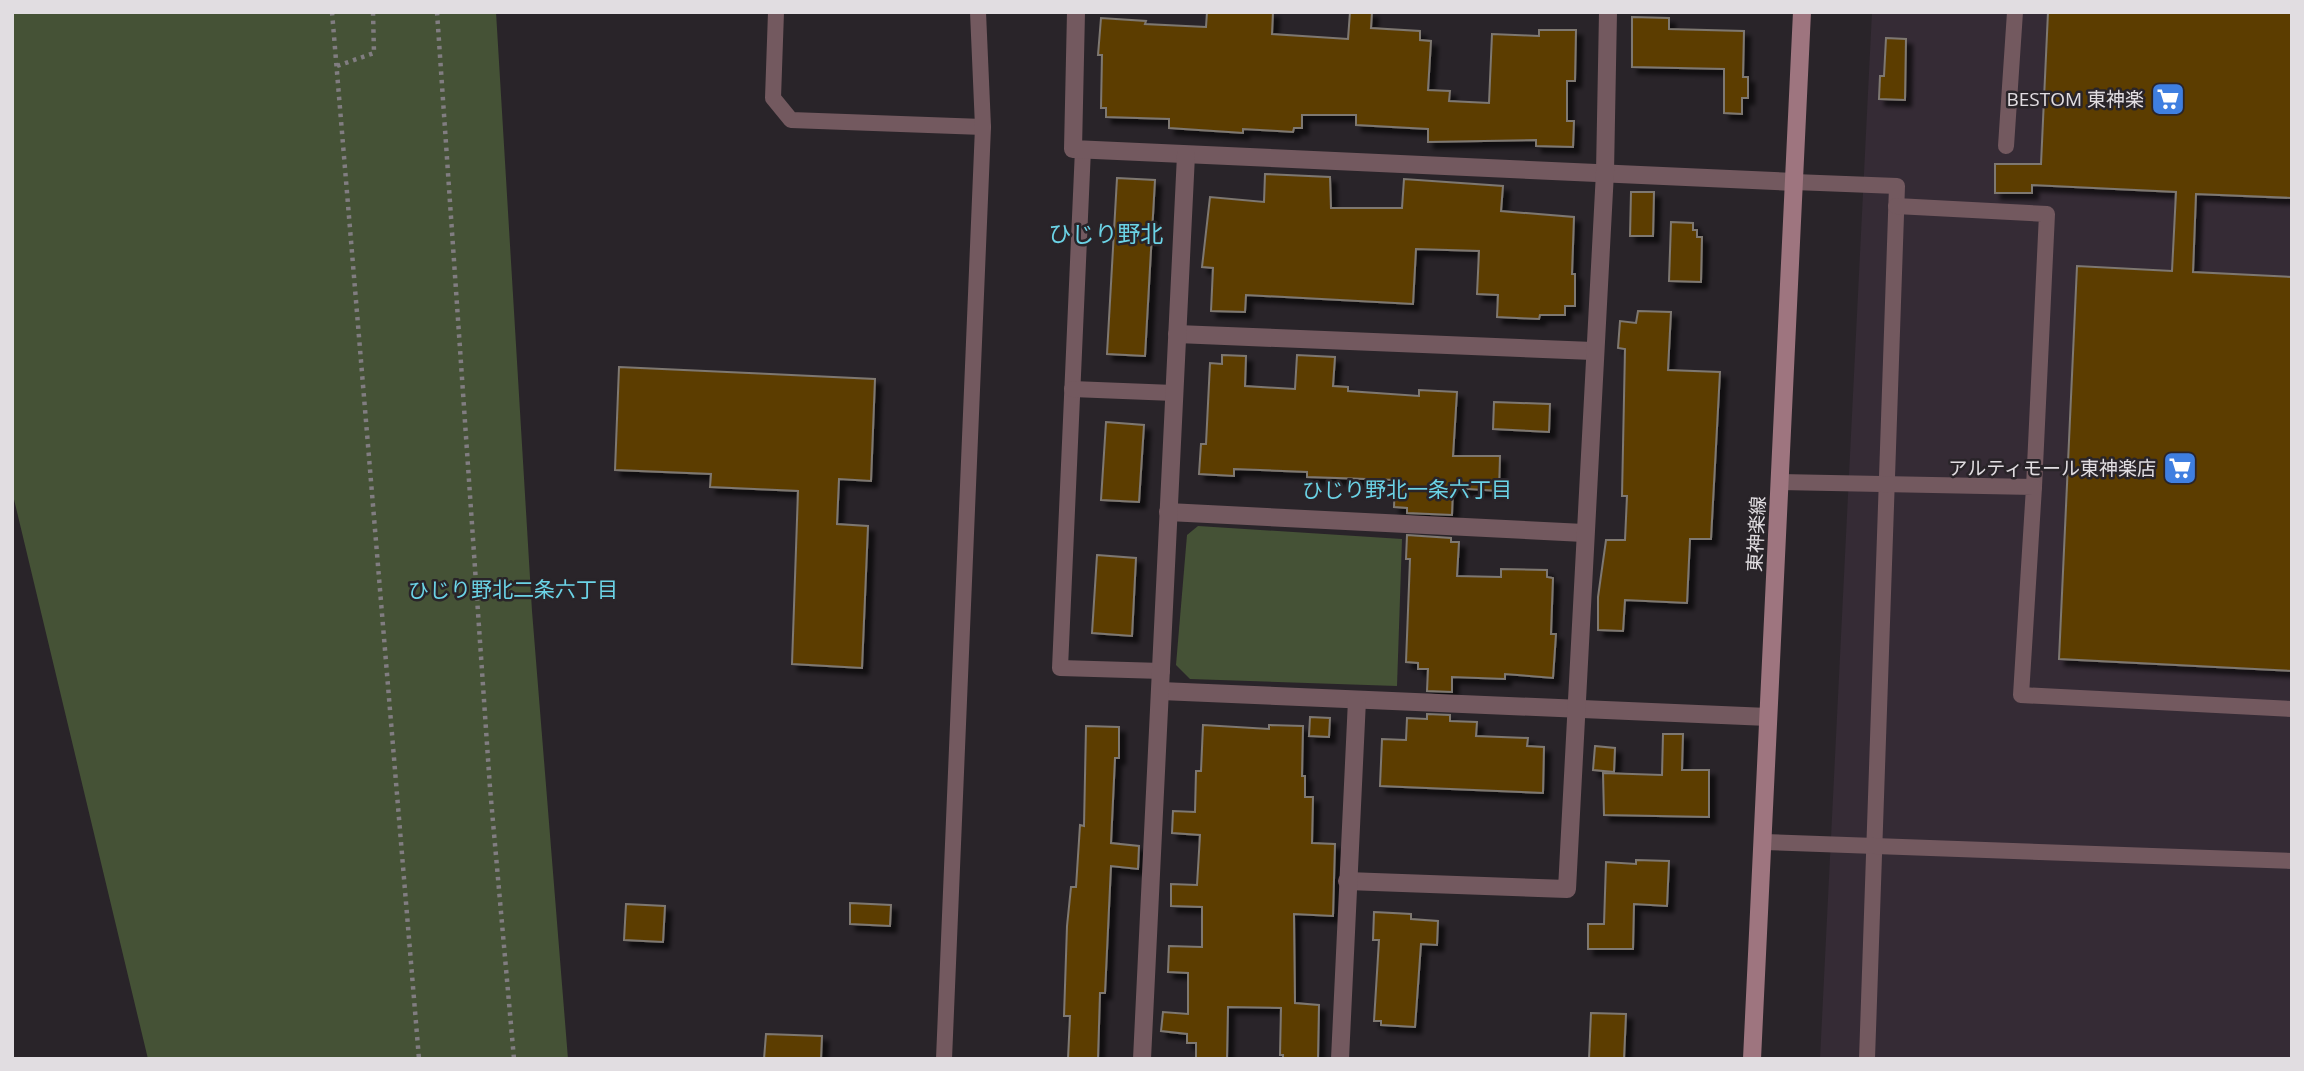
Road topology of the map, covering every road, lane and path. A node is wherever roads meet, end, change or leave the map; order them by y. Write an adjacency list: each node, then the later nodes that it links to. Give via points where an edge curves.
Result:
1 (332, 12): 10 (path)
2 (373, 12): 10 (path, via 374,52)
3 (437, 12): 38 (path, via 490,788)
4 (776, 12): 11 (lane, via 773,98 791,120)
5 (978, 12): 11 (lane)
6 (1076, 12): 13 (street, via 1073,149)
7 (1608, 12): 15 (street)
8 (1802, 12): 16 (main road, 東神楽線)
9 (2015, 12): 12 (lane)
10 (337, 66): 37 (path)
11 (983, 127): 39 (lane)
12 (2006, 146)
13 (1083, 149): 14 (street); 20 (lane)
14 (1186, 155): 15 (street); 18 (street)
15 (1605, 172): 16 (street); 19 (street)
16 (1794, 182): 17 (lane, via 1897,186); 22 (main road, 東神楽線)
17 (1896, 206): 23 (lane); 24 (lane, via 2047,214)
18 (1177, 334): 19 (street); 21 (street)
19 (1593, 351): 26 (street)
20 (1072, 389): 21 (lane); 27 (lane, via 1060,668)
21 (1174, 393): 25 (street)
22 (1780, 482): 23 (lane); 32 (main road, 東神楽線)
23 (1887, 484): 24 (lane); 34 (lane)
24 (2034, 487): 31 (lane, via 2021,695)
25 (1168, 512): 26 (street); 27 (street)
26 (1584, 533): 30 (street)
27 (1162, 671): 28 (street)
28 (1161, 691): 29 (street); 40 (street)
29 (1357, 700): 30 (street); 36 (street)
30 (1576, 709): 32 (street); 36 (street, via 1567,889)
31 (2292, 709)
32 (1768, 717): 33 (main road, 東神楽線)
33 (1762, 842): 34 (lane); 42 (main road, 東神楽線)
34 (1874, 846): 35 (lane); 43 (lane)
35 (2292, 861)
36 (1347, 881): 41 (street)
37 (419, 1059)
38 (514, 1059)
39 (944, 1059)
40 (1142, 1059)
41 (1340, 1059)
42 (1752, 1059)
43 (1867, 1059)

